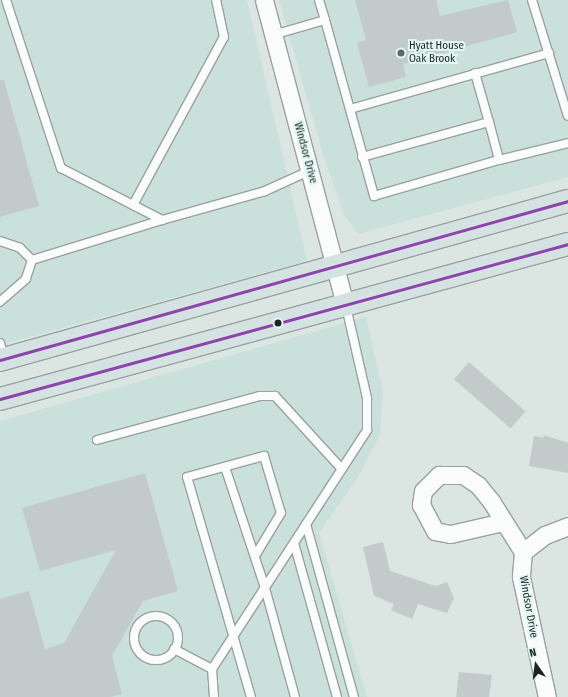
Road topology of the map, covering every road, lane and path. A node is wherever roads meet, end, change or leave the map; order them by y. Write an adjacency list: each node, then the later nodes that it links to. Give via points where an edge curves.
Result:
1 (6, 0): 18 (lane, via 61,168)
2 (216, 0): 18 (lane, via 224,37)
3 (264, 0): 7 (street, Windsor Drive)
4 (319, 0): 6 (lane)
5 (532, 0): 8 (lane)
6 (325, 20): 7 (lane); 10 (lane)
7 (273, 35): 16 (street, Windsor Drive)
8 (549, 53): 9 (lane); 11 (lane)
9 (475, 73): 10 (lane); 12 (lane)
10 (350, 109): 14 (lane)
11 (568, 116)
12 (489, 122): 14 (lane); 15 (lane)
13 (568, 143): 15 (lane)
14 (362, 157): 15 (lane, via 374,196)
15 (499, 160)
16 (309, 171): 19 (lane, via 265,191); 23 (street, Windsor Drive)
17 (568, 201): 23 (main road)
18 (133, 205): 19 (lane)
19 (162, 220): 22 (lane)
20 (0, 241): 22 (lane, via 20,248)
21 (568, 244): 25 (main road)
22 (32, 260): 24 (lane, via 26,279)
23 (337, 268): 25 (street, Windsor Drive); 26 (main road)
24 (0, 302)
25 (346, 305): 27 (main road); 30 (lane, via 367,398 367,430)
26 (2, 354)
27 (0, 399)
28 (97, 440): 30 (lane, via 260,396 275,396)
29 (225, 467): 36 (lane); 36 (lane, via 264,456 281,513); 38 (lane, via 187,477)
30 (342, 469): 32 (lane)
31 (503, 522): 31 (street, via 478,485 463,475 439,475 423,491 421,505 435,531 450,534); 35 (street)
32 (306, 524): 34 (lane); 45 (lane)
33 (568, 526): 35 (street, via 545,535)
34 (294, 543): 37 (lane); 44 (lane)
35 (523, 552): 46 (street, Windsor Drive, via 521,577)
36 (255, 556): 37 (lane)
37 (265, 588): 38 (lane); 43 (lane)
38 (233, 637): 40 (lane); 42 (lane)
39 (174, 649): 39 (lane, via 177,632 170,620 150,616 138,625 136,647 146,657 161,659); 40 (lane)
40 (212, 669): 41 (lane)
41 (214, 697)
42 (251, 697)
43 (295, 697)
44 (337, 697)
45 (354, 697)
46 (547, 697)

